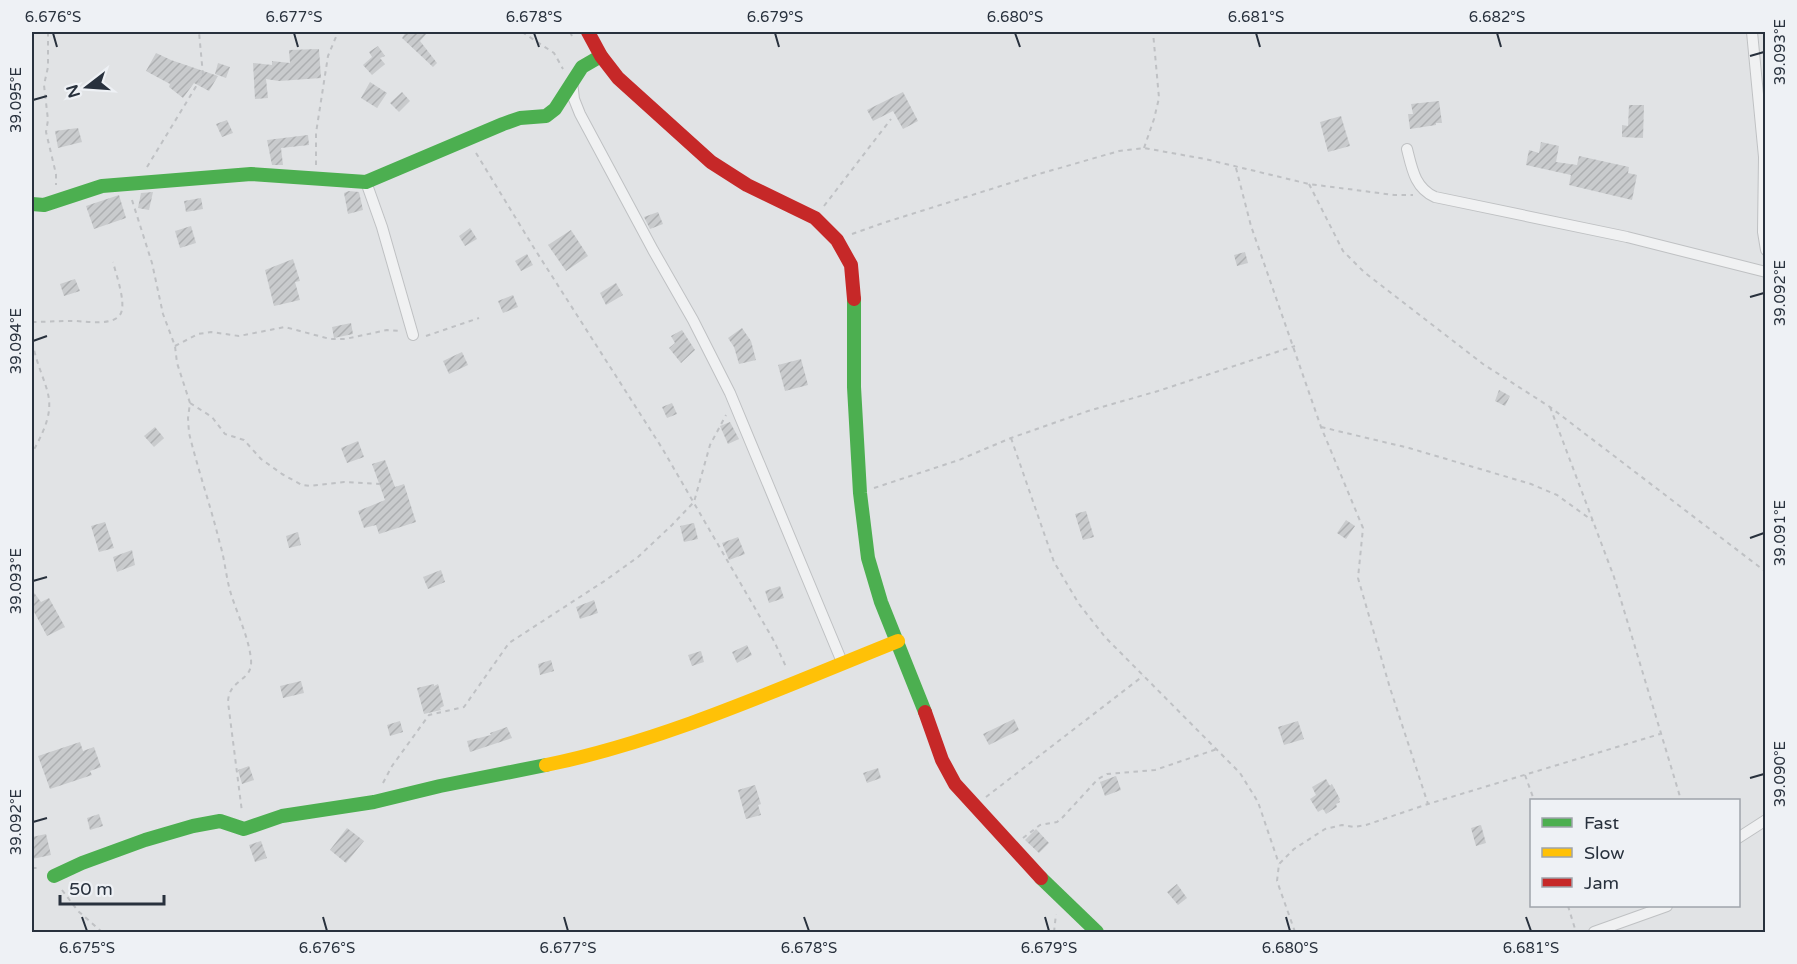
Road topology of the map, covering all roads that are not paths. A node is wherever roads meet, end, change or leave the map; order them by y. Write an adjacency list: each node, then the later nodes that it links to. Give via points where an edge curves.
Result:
1 (588, 32): 3 (street)
2 (1752, 32): 8 (street, via 1764,157)
3 (601, 56): 4 (street, via 582,67); 11 (street, via 632,91 711,162 747,185 815,218 837,240 851,265 860,493 868,558)
4 (570, 84): 6 (street, via 546,116 520,118); 12 (street, via 580,114 730,393)
5 (1407, 149): 9 (street, via 1414,175 1425,192 1435,197 1627,237)
6 (366, 182): 7 (street, via 251,174 102,186 44,206); 10 (street)
7 (32, 204)
8 (1766, 250)
9 (1766, 272)
10 (413, 335)
11 (898, 641): 12 (street); 17 (street, via 942,760 955,784)
12 (842, 662): 15 (street, via 632,743 374,802 282,816 244,829 220,821 193,826 136,843)
13 (1766, 820): 14 (street)
14 (1740, 837)
15 (54, 876)
16 (1664, 907): 18 (street)
17 (1097, 933)
18 (1594, 933)

